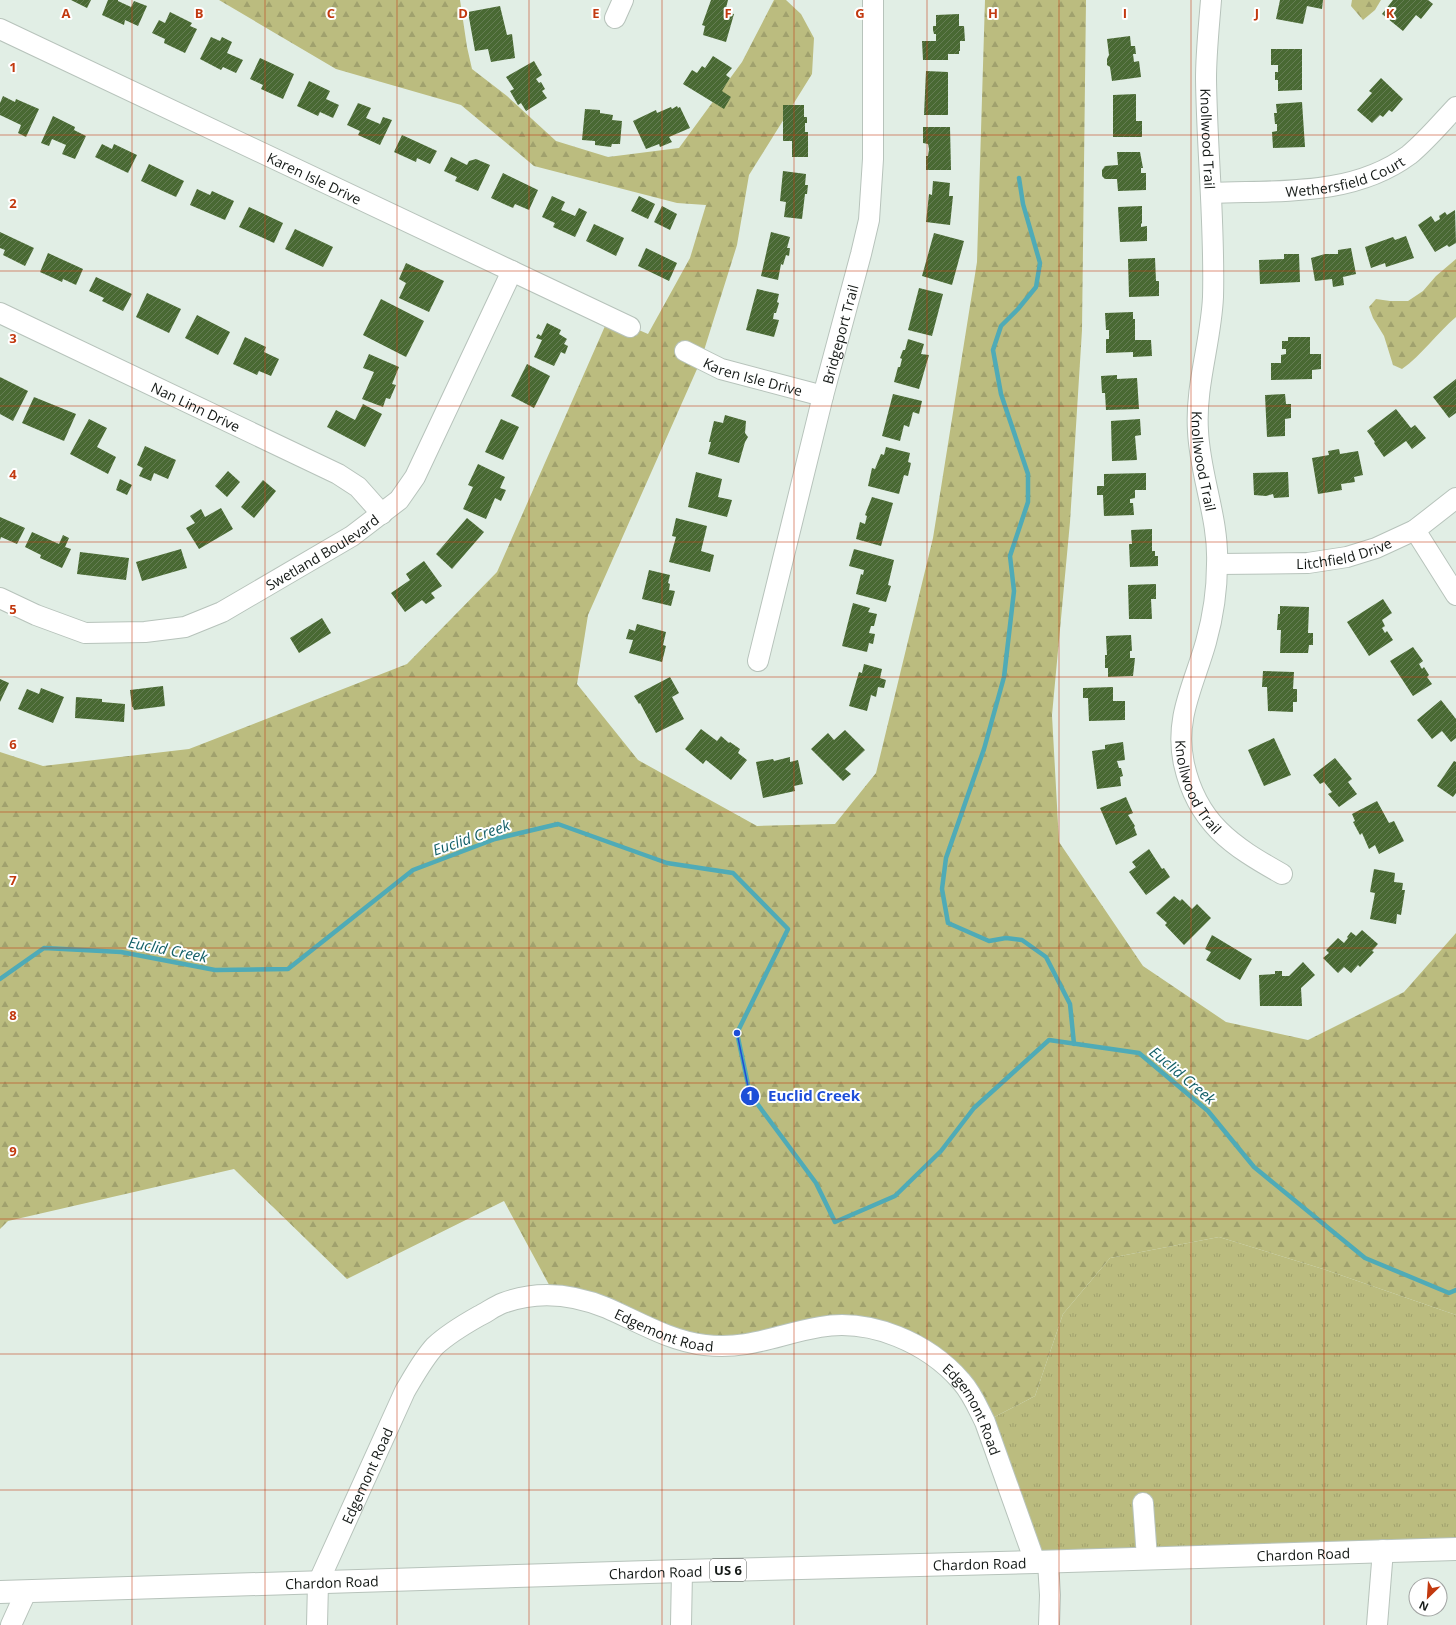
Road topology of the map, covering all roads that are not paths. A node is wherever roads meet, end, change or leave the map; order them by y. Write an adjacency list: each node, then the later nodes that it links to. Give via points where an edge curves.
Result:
1 (623, 0): 4 (street)
2 (873, 0): 12 (street, Bridgeport Trail, via 873,159 869,220)
3 (1211, 0): 7 (street, Knollwood Trail, via 1206,79)
4 (615, 18)
5 (0, 29): 8 (street, Karen Isle Drive)
6 (1456, 107): 7 (street, Wethersfield Court, via 1410,154 1371,176 1343,185 1313,189)
7 (1211, 193): 16 (street, Knollwood Trail, via 1213,295 1211,326 1200,384 1197,418 1199,444 1214,517)
8 (512, 271): 10 (street, Karen Isle Drive); 14 (street, Swetland Boulevard, via 415,477 399,500)
9 (0, 313): 14 (street, Nan Linn Drive, via 338,474 358,487)
10 (630, 327)
11 (685, 351): 12 (street, Karen Isle Drive, via 721,368)
12 (823, 396): 19 (street, Bridgeport Trail)
13 (1456, 498): 15 (street, Litchfield Drive)
14 (382, 514): 18 (street, Swetland Boulevard, via 352,536 222,612 185,626 145,632 85,633 36,615)
15 (1415, 530): 16 (street, Litchfield Drive, via 1376,548 1333,560 1308,563); 17 (street)
16 (1218, 564): 20 (street, Knollwood Trail, via 1214,606 1206,642 1183,715 1181,738 1184,762 1195,796 1213,825 1235,846)
17 (1456, 595)
18 (0, 598)
19 (758, 661)
20 (1282, 874)
21 (1143, 1503): 24 (street)
22 (1456, 1549): 23 (main road, Chardon Road / US 6)
23 (1382, 1550): 24 (main road, Chardon Road / US 6); 34 (street)
24 (1147, 1558): 25 (main road, Chardon Road / US 6)
25 (1042, 1562): 26 (main road, Chardon Road / US 6); 27 (street, Edgemont Road, via 975,1401 945,1364 910,1341 868,1328 843,1326 821,1327 732,1347 703,1345 657,1331 607,1308 554,1294 526,1296 502,1304 457,1328 434,1347 406,1391); 33 (street, Edgemont Road, via 1050,1595)
26 (682, 1571): 27 (main road, Chardon Road / US 6); 32 (street)
27 (318, 1583): 29 (main road, Chardon Road / US 6); 31 (street)
28 (0, 1592): 29 (main road, Chardon Road / US 6)
29 (26, 1592): 30 (street)
30 (11, 1625)
31 (317, 1625)
32 (681, 1625)
33 (1049, 1625)
34 (1377, 1625)

